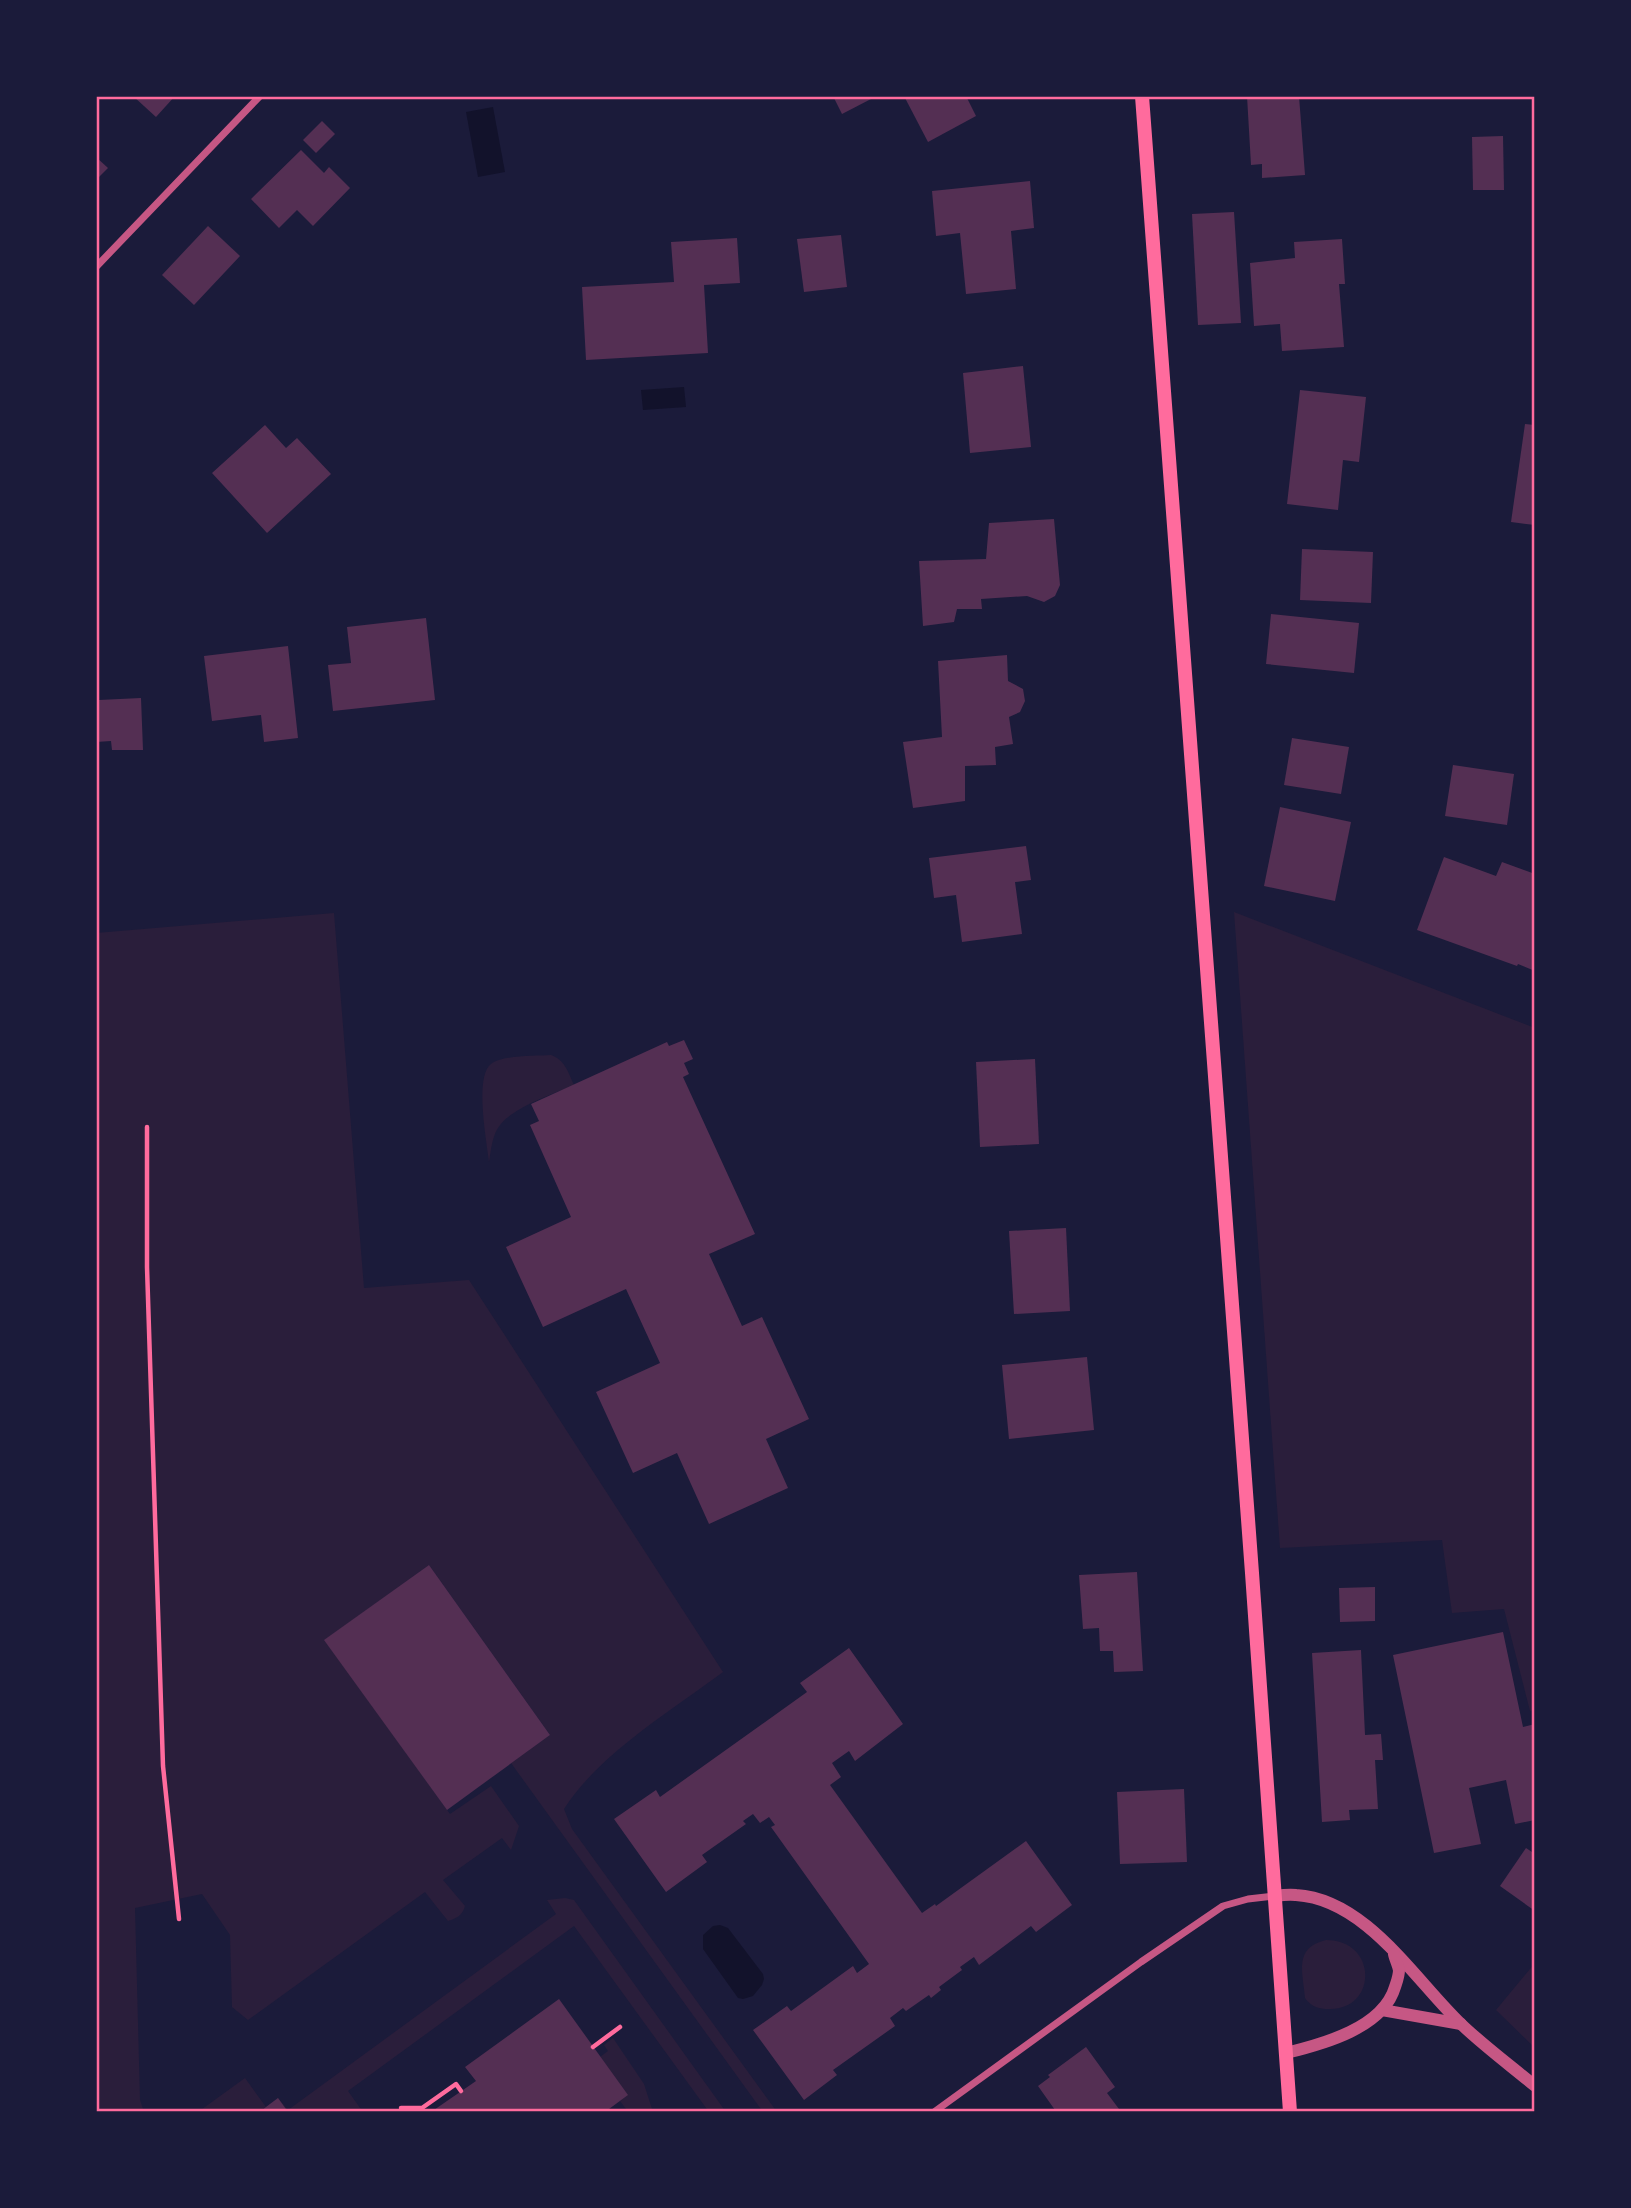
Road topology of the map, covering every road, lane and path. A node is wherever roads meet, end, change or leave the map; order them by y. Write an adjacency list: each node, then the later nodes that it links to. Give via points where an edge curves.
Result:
1 (260, 96): 3 (street)
2 (1142, 96): 5 (main road)
3 (96, 267)
4 (147, 1127): 6 (path, via 147,1267 163,1766)
5 (1275, 1896): 7 (street, via 1297,1894 1324,1901 1363,1923); 12 (main road); 16 (street, via 1223,1906)
6 (179, 1919)
7 (1393, 1951): 8 (street, via 1399,1973 1392,1997); 9 (street)
8 (1382, 2010): 9 (street); 12 (street, via 1337,2038)
9 (1462, 2024): 13 (street)
10 (620, 2027): 11 (path)
11 (593, 2048)
12 (1286, 2053): 17 (main road)
13 (1535, 2086)
14 (461, 2091): 15 (path, via 456,2084 422,2108)
15 (401, 2108)
16 (934, 2112)
17 (1290, 2112)

